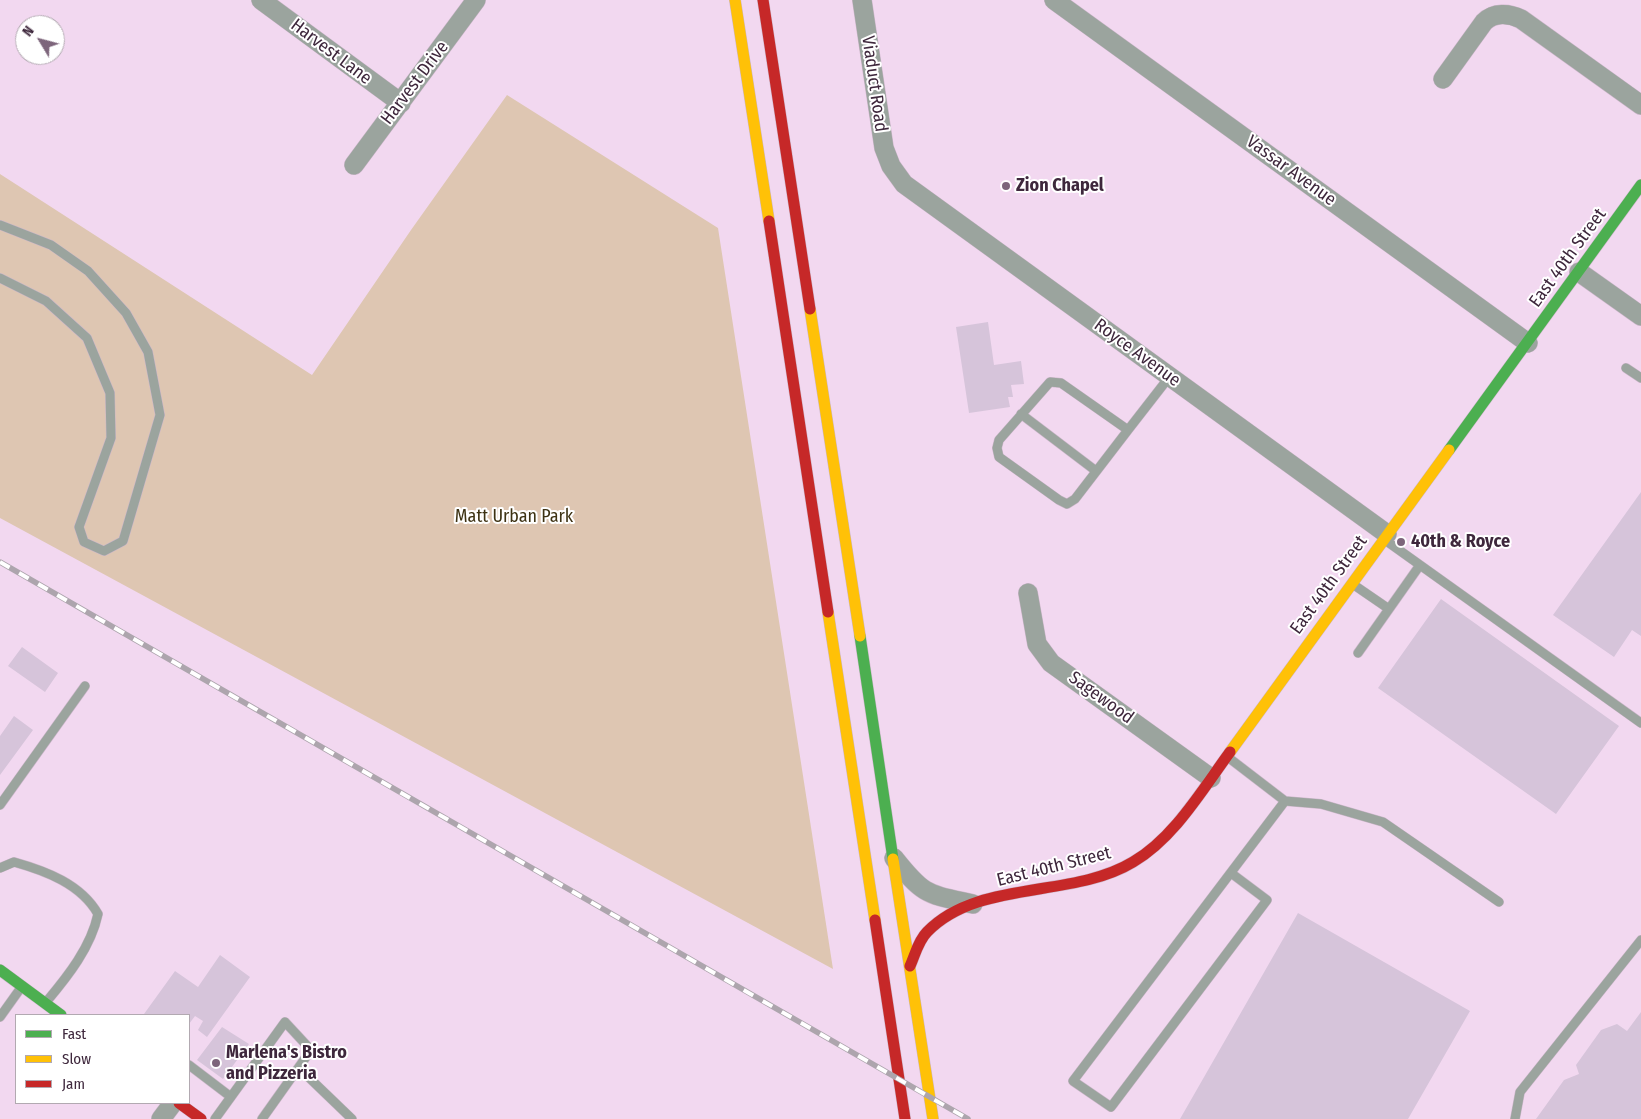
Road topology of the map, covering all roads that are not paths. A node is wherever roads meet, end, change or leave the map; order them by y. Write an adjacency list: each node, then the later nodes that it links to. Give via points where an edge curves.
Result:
1 (261, 0): 8 (street, Harvest Lane)
2 (476, 0): 8 (street, Harvest Drive)
3 (735, 0): 58 (main road)
4 (763, 0): 36 (main road)
5 (862, 0): 11 (street, Viaduct Road, via 882,136)
6 (1054, 0): 17 (street, Vassar Avenue)
7 (1443, 79): 9 (street, via 1484,22 1506,14 1521,19)
8 (401, 103): 10 (street, Harvest Drive)
9 (1641, 105)
10 (354, 165)
11 (891, 166): 19 (street, Royce Avenue, via 917,195)
12 (1641, 185): 14 (main road, East 40th Street)
13 (0, 225): 15 (lane, via 51,245 88,271 126,313 148,352 160,415 123,541 104,551 84,542 79,527 111,438 110,393 87,338 46,301)
14 (1579, 272): 16 (street); 17 (main road, East 40th Street)
15 (0, 278)
16 (1641, 316)
17 (1528, 343): 24 (main road, East 40th Street)
18 (1626, 368): 20 (lane)
19 (1170, 376): 22 (lane); 24 (street, Royce Avenue)
20 (1641, 378)
21 (1020, 414): 22 (lane, via 1050,382 1060,382); 23 (lane); 23 (lane, via 999,440 996,448 1000,457 1067,504 1075,499)
22 (1128, 430): 23 (lane)
23 (1096, 471)
24 (1386, 537): 25 (lane); 26 (main road, East 40th Street)
25 (1420, 565): 28 (lane); 31 (lane)
26 (1352, 584): 28 (lane); 32 (main road, East 40th Street)
27 (1028, 593): 33 (street, Sagewood, via 1038,644 1051,663)
28 (1389, 609): 29 (lane)
29 (1358, 653)
30 (85, 686): 35 (lane)
31 (1641, 723)
32 (1226, 756): 33 (main road, East 40th Street); 34 (lane)
33 (1211, 778): 40 (main road, East 40th Street, via 1155,848 1132,863 1089,880)
34 (1285, 801): 38 (lane); 39 (lane, via 1321,804 1383,822)
35 (0, 805)
36 (893, 856): 40 (street, via 924,891); 42 (main road)
37 (0, 868): 45 (lane, via 14,862 64,880 92,904 98,914 88,942 66,978)
38 (1230, 873): 38 (lane, via 1073,1081 1111,1107 1267,900)
39 (1499, 902)
40 (974, 904): 42 (main road, East 40th Street, via 927,932)
41 (1641, 940): 60 (lane, via 1520,1092)
42 (910, 966): 59 (main road)
43 (0, 970): 44 (main road)
44 (22, 986): 45 (main road); 47 (lane)
45 (45, 1003): 46 (main road)
46 (60, 1014)
47 (0, 1017)
48 (190, 1066): 50 (lane)
49 (299, 1068): 50 (lane, via 311,1050 285,1022); 56 (lane); 57 (lane)
50 (231, 1097): 55 (lane)
51 (172, 1104): 53 (street)
52 (180, 1104): 54 (main road)
53 (161, 1119)
54 (201, 1119)
55 (215, 1119)
56 (262, 1119)
57 (352, 1119)
58 (905, 1119)
59 (932, 1119)
60 (1515, 1119)

